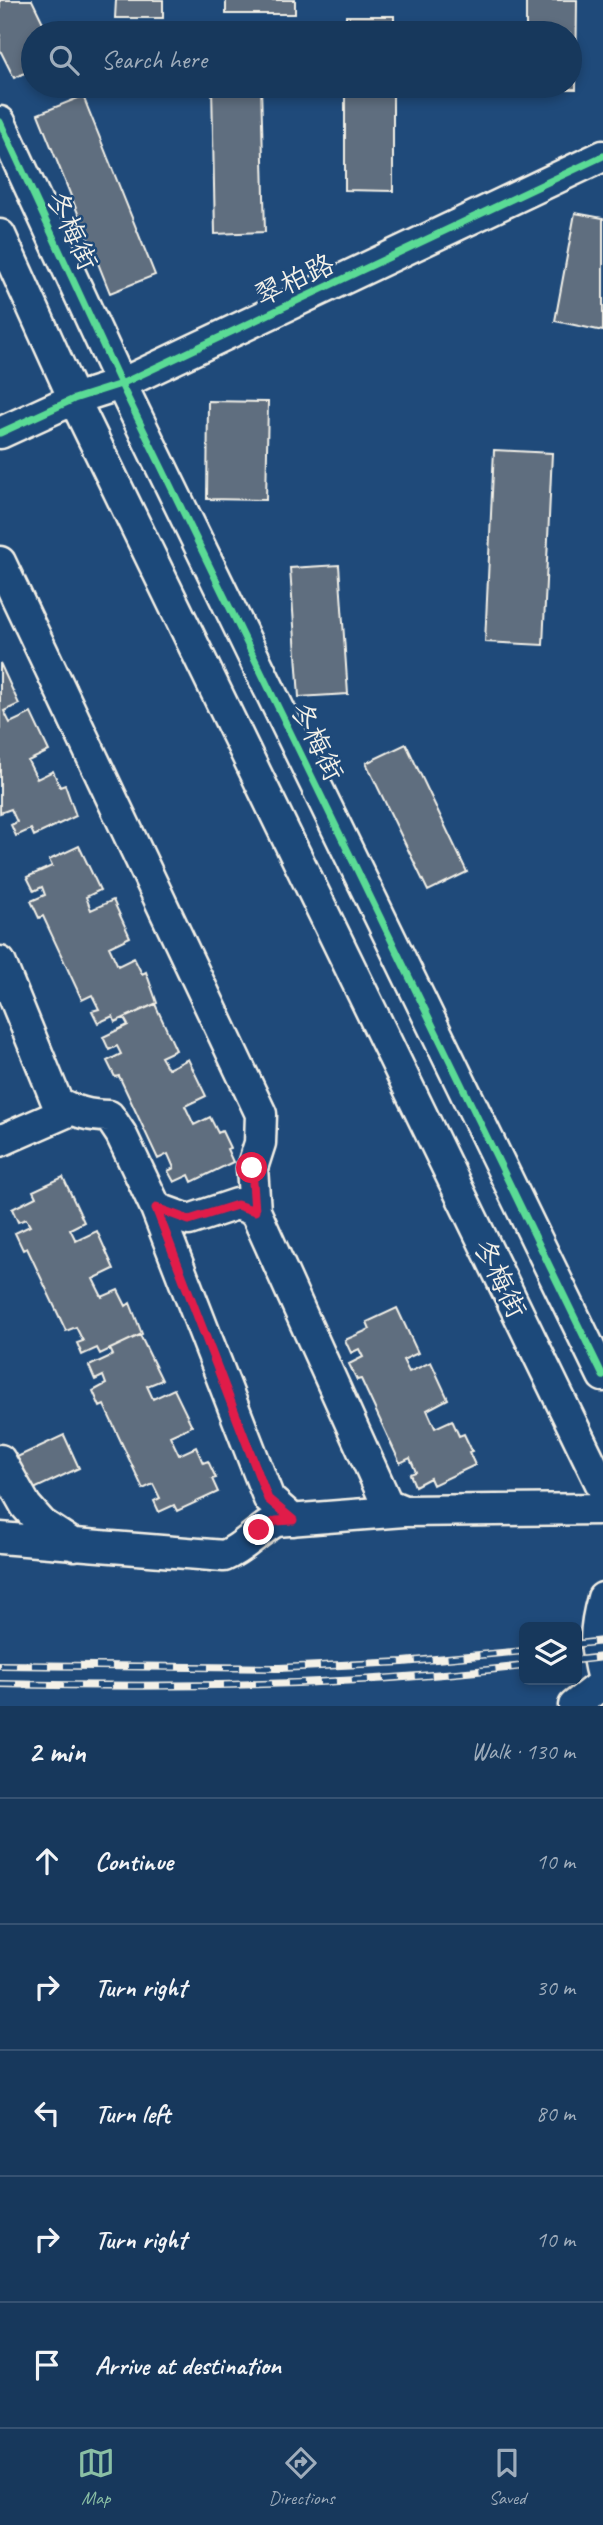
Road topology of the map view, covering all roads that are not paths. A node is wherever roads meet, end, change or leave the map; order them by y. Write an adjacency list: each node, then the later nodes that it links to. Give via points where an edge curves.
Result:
1 (0, 122): 4 (street, 冬梅街)
2 (603, 156): 4 (street, 翠柏路)
3 (0, 235): 5 (street, 冬梅街)
4 (121, 384): 5 (street, 翠柏路); 13 (street, 冬梅街)
5 (74, 399): 6 (street, 翠柏路); 15 (street, 冬梅街)
6 (0, 433)
7 (0, 562): 12 (street, via 261,1114 260,1143 252,1168)
8 (0, 962): 9 (street, via 58,1102)
9 (71, 1110): 10 (street); 11 (street, via 109,1116)
10 (0, 1141)
11 (156, 1208): 12 (street, via 189,1220 237,1205); 18 (street, via 268,1499)
12 (255, 1211): 17 (street, via 387,1504)
13 (603, 1376)
14 (0, 1460): 20 (street, via 26,1506 42,1524)
15 (603, 1488)
16 (603, 1509): 17 (street)
17 (404, 1511): 18 (street)
18 (293, 1520): 20 (street, via 276,1521 224,1556)
19 (0, 1538): 20 (street)
20 (74, 1546)
21 (603, 1598): 22 (street, via 595,1626)
22 (603, 1681): 23 (street)
23 (574, 1706)

